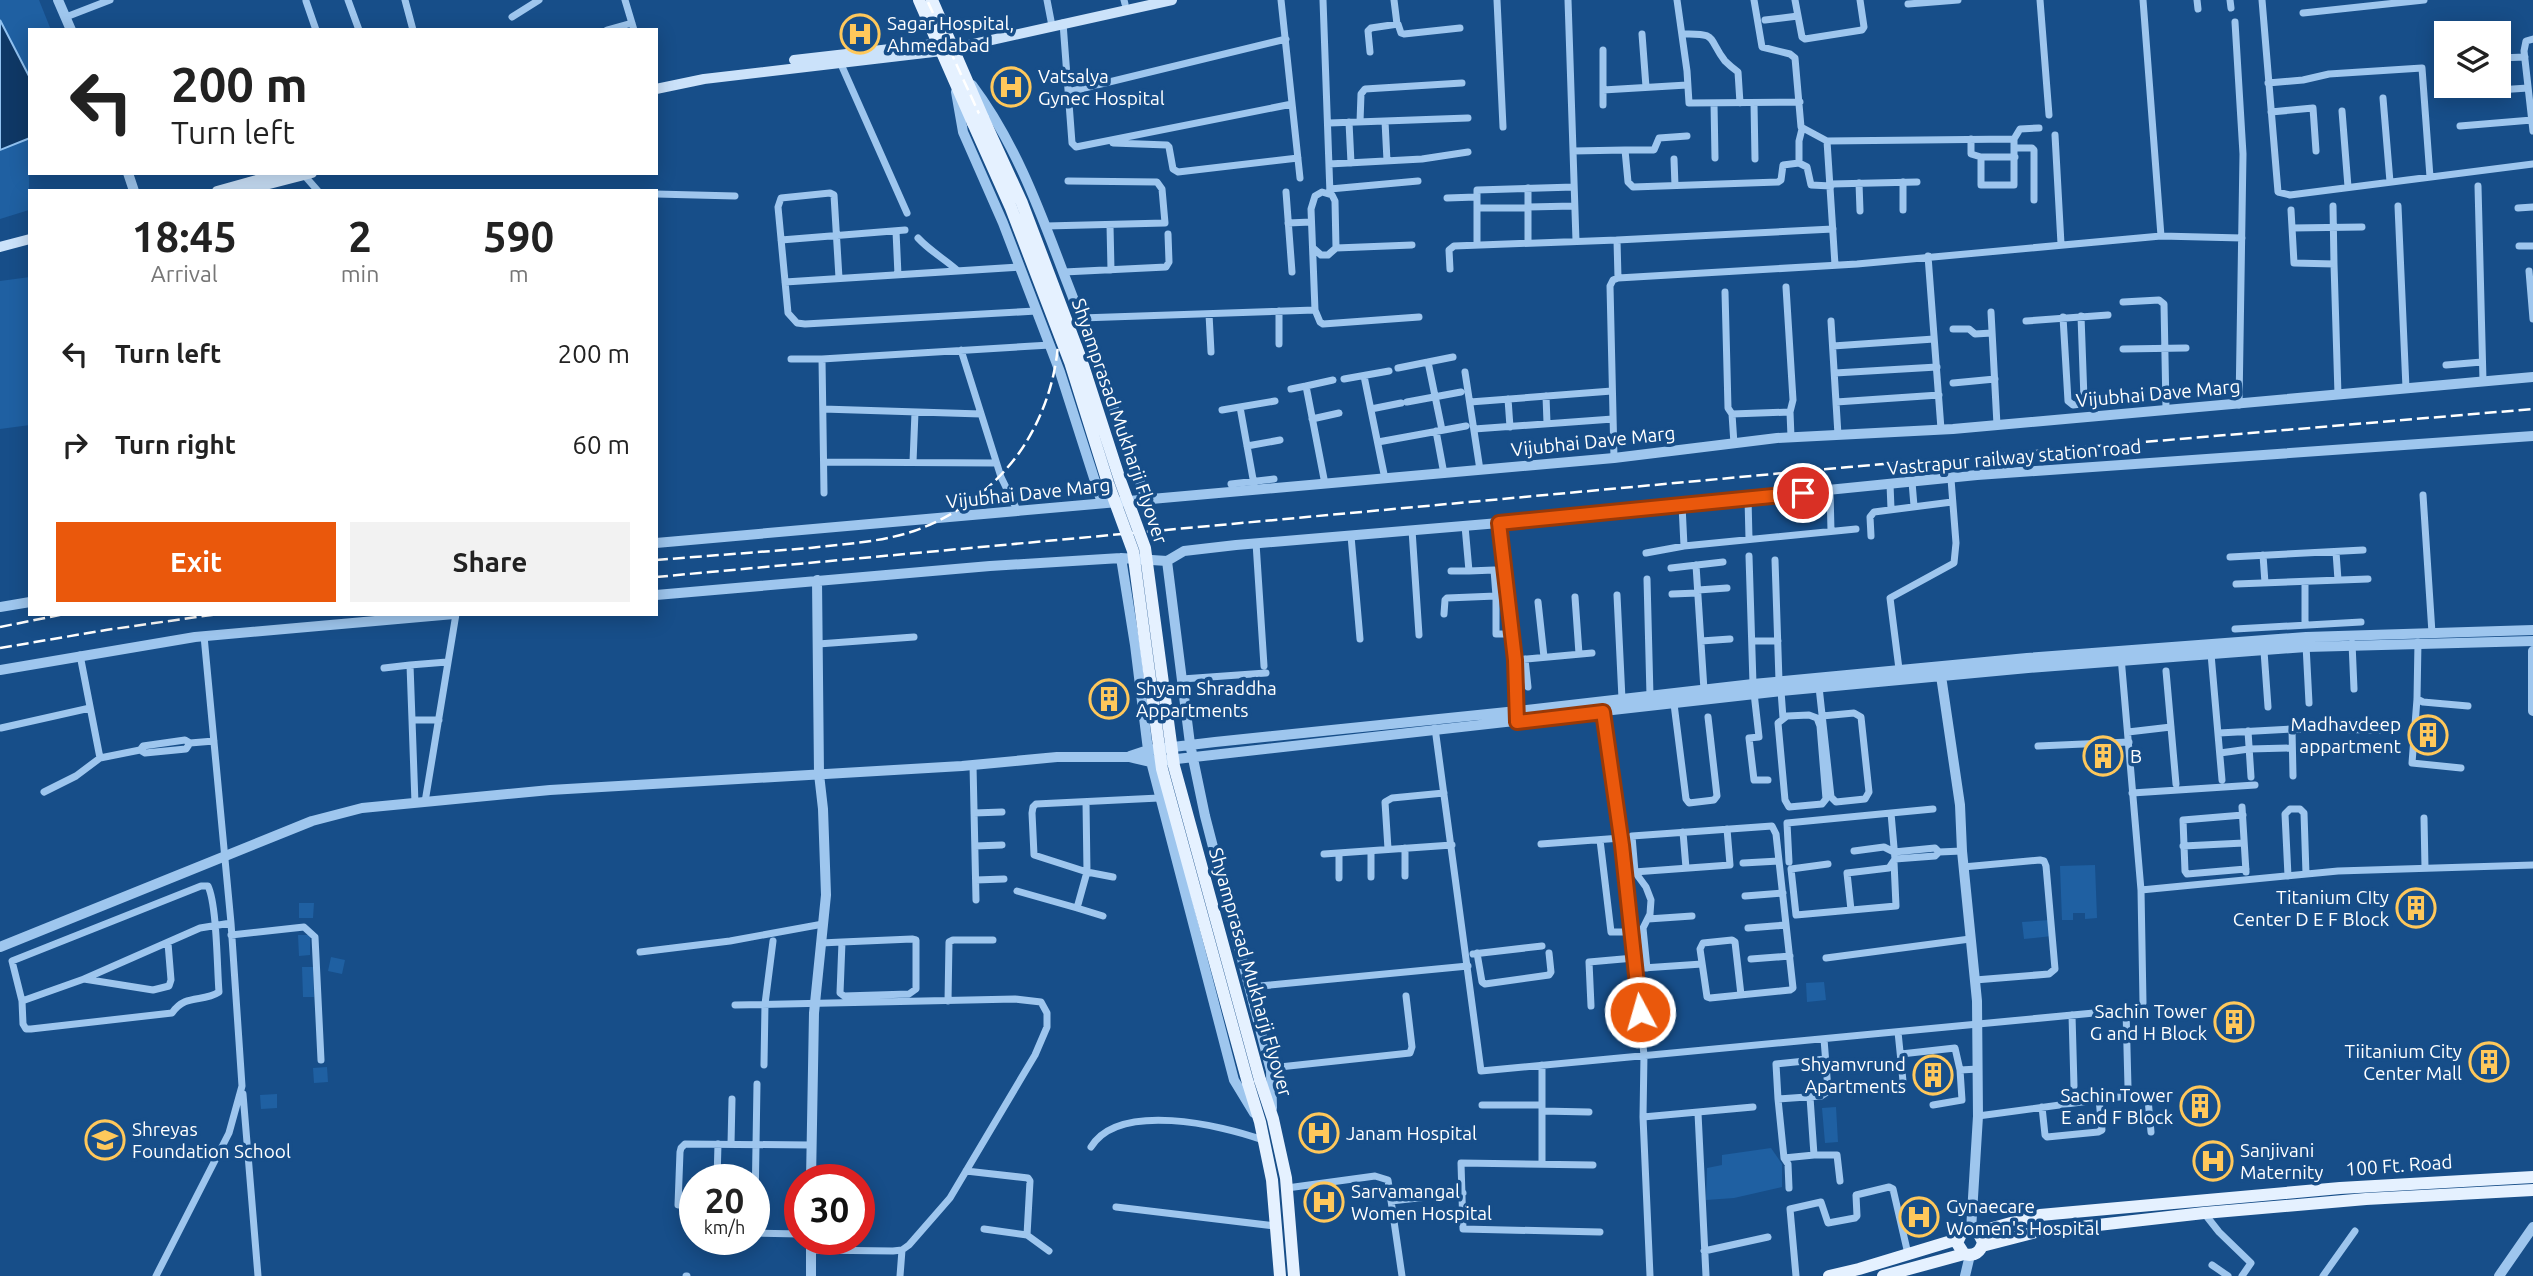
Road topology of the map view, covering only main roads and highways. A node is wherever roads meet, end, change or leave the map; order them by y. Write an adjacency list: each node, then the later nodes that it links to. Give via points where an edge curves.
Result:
1 (919, 0): 7 (main road)
2 (932, 0): 7 (main road)
3 (1145, 0): 5 (main road)
4 (1172, 0): 6 (main road)
5 (1125, 2): 6 (main road)
6 (1055, 23): 7 (main road)
7 (946, 45): 8 (main road, via 859,51); 9 (main road); 18 (main road, Shyamprasad Mukharji Flyover, bridge, via 1070,362 1133,551 1162,769)
8 (658, 83)
9 (658, 89)
10 (275, 175): 12 (main road)
11 (304, 175): 13 (main road)
12 (224, 189)
13 (250, 189)
14 (28, 234): 16 (main road)
15 (28, 240): 17 (main road)
16 (0, 241)
17 (0, 247)
18 (1266, 1120): 25 (main road, via 1264,1140); 26 (main road, via 1287,1188)
19 (2533, 1177): 21 (main road, 100 Ft. Road, via 2340,1188 2040,1215)
20 (2533, 1190): 23 (main road, via 2204,1213 2036,1232)
21 (1974, 1231): 22 (main road, via 1962,1232); 23 (main road, via 1982,1238)
22 (1958, 1239): 24 (main road, via 1958,1247); 27 (main road)
23 (1982, 1246): 24 (main road, via 1977,1253)
24 (1967, 1254): 28 (main road)
25 (1280, 1276)
26 (1294, 1276)
27 (1829, 1276)
28 (1883, 1276)

